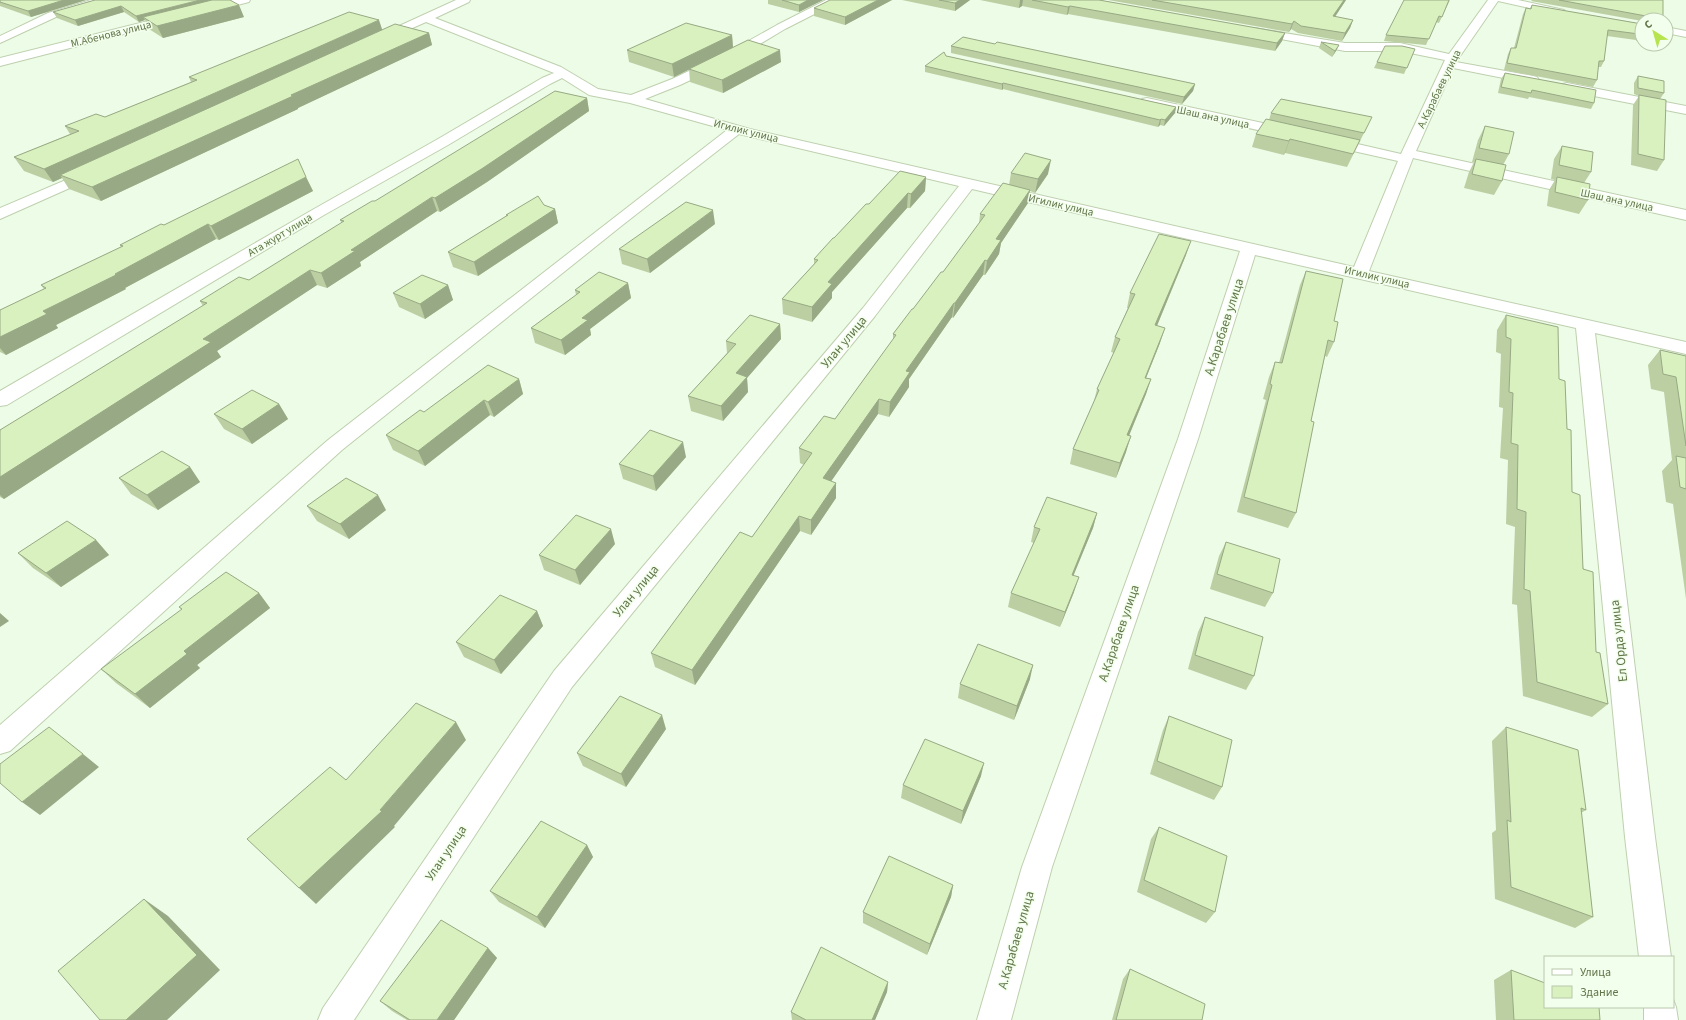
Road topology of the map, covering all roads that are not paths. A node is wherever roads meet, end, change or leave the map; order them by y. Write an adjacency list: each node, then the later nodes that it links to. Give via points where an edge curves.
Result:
1 (102, 0): 10 (street, via 52,15)
2 (245, 0): 15 (street, М.Абенова улица)
3 (464, 0): 8 (street)
4 (834, 0): 21 (street, via 731,56)
5 (1493, 0): 16 (street, А.Карабаев улица)
6 (1502, 0): 7 (street)
7 (1574, 14)
8 (426, 18): 14 (street); 18 (street, Игилик улица)
9 (1245, 29): 16 (street, via 1345,47 1400,47)
10 (14, 32): 13 (street); 15 (street, via 14,50)
11 (1674, 32): 12 (street)
12 (1686, 34)
13 (0, 40)
14 (365, 46)
15 (22, 56): 17 (street, М.Абенова улица)
16 (1451, 61): 19 (street); 25 (street, А.Карабаев улица)
17 (0, 62)
18 (562, 74): 21 (street, Игилик улица, via 594,92); 34 (street, Ата журт улица, via 319,212)
19 (1542, 82)
20 (1557, 85): 23 (street)
21 (632, 99): 24 (street, Игилик улица)
22 (1134, 99): 25 (street, Шаш ана улица)
23 (1686, 110)
24 (737, 129): 27 (street, Игилик улица); 35 (street, via 335,445)
25 (1407, 156): 29 (street, Шаш ана улица); 31 (street, А.Карабаев улица)
26 (108, 166): 28 (street)
27 (968, 184): 30 (street, Игилик улица); 38 (street, Улан улица, via 869,312 563,679)
28 (0, 214)
29 (1686, 215)
30 (1249, 248): 31 (street, Игилик улица); 39 (street, А.Карабаев улица, via 1188,439 1037,866)
31 (1360, 273): 32 (street, Игилик улица)
32 (1585, 325): 33 (street, Игилик улица); 36 (street, Ел Орда улица)
33 (1686, 348)
34 (0, 400)
35 (0, 742)
36 (1655, 956)
37 (1660, 1008): 40 (street)
38 (335, 1020)
39 (994, 1020)
40 (1661, 1020)

